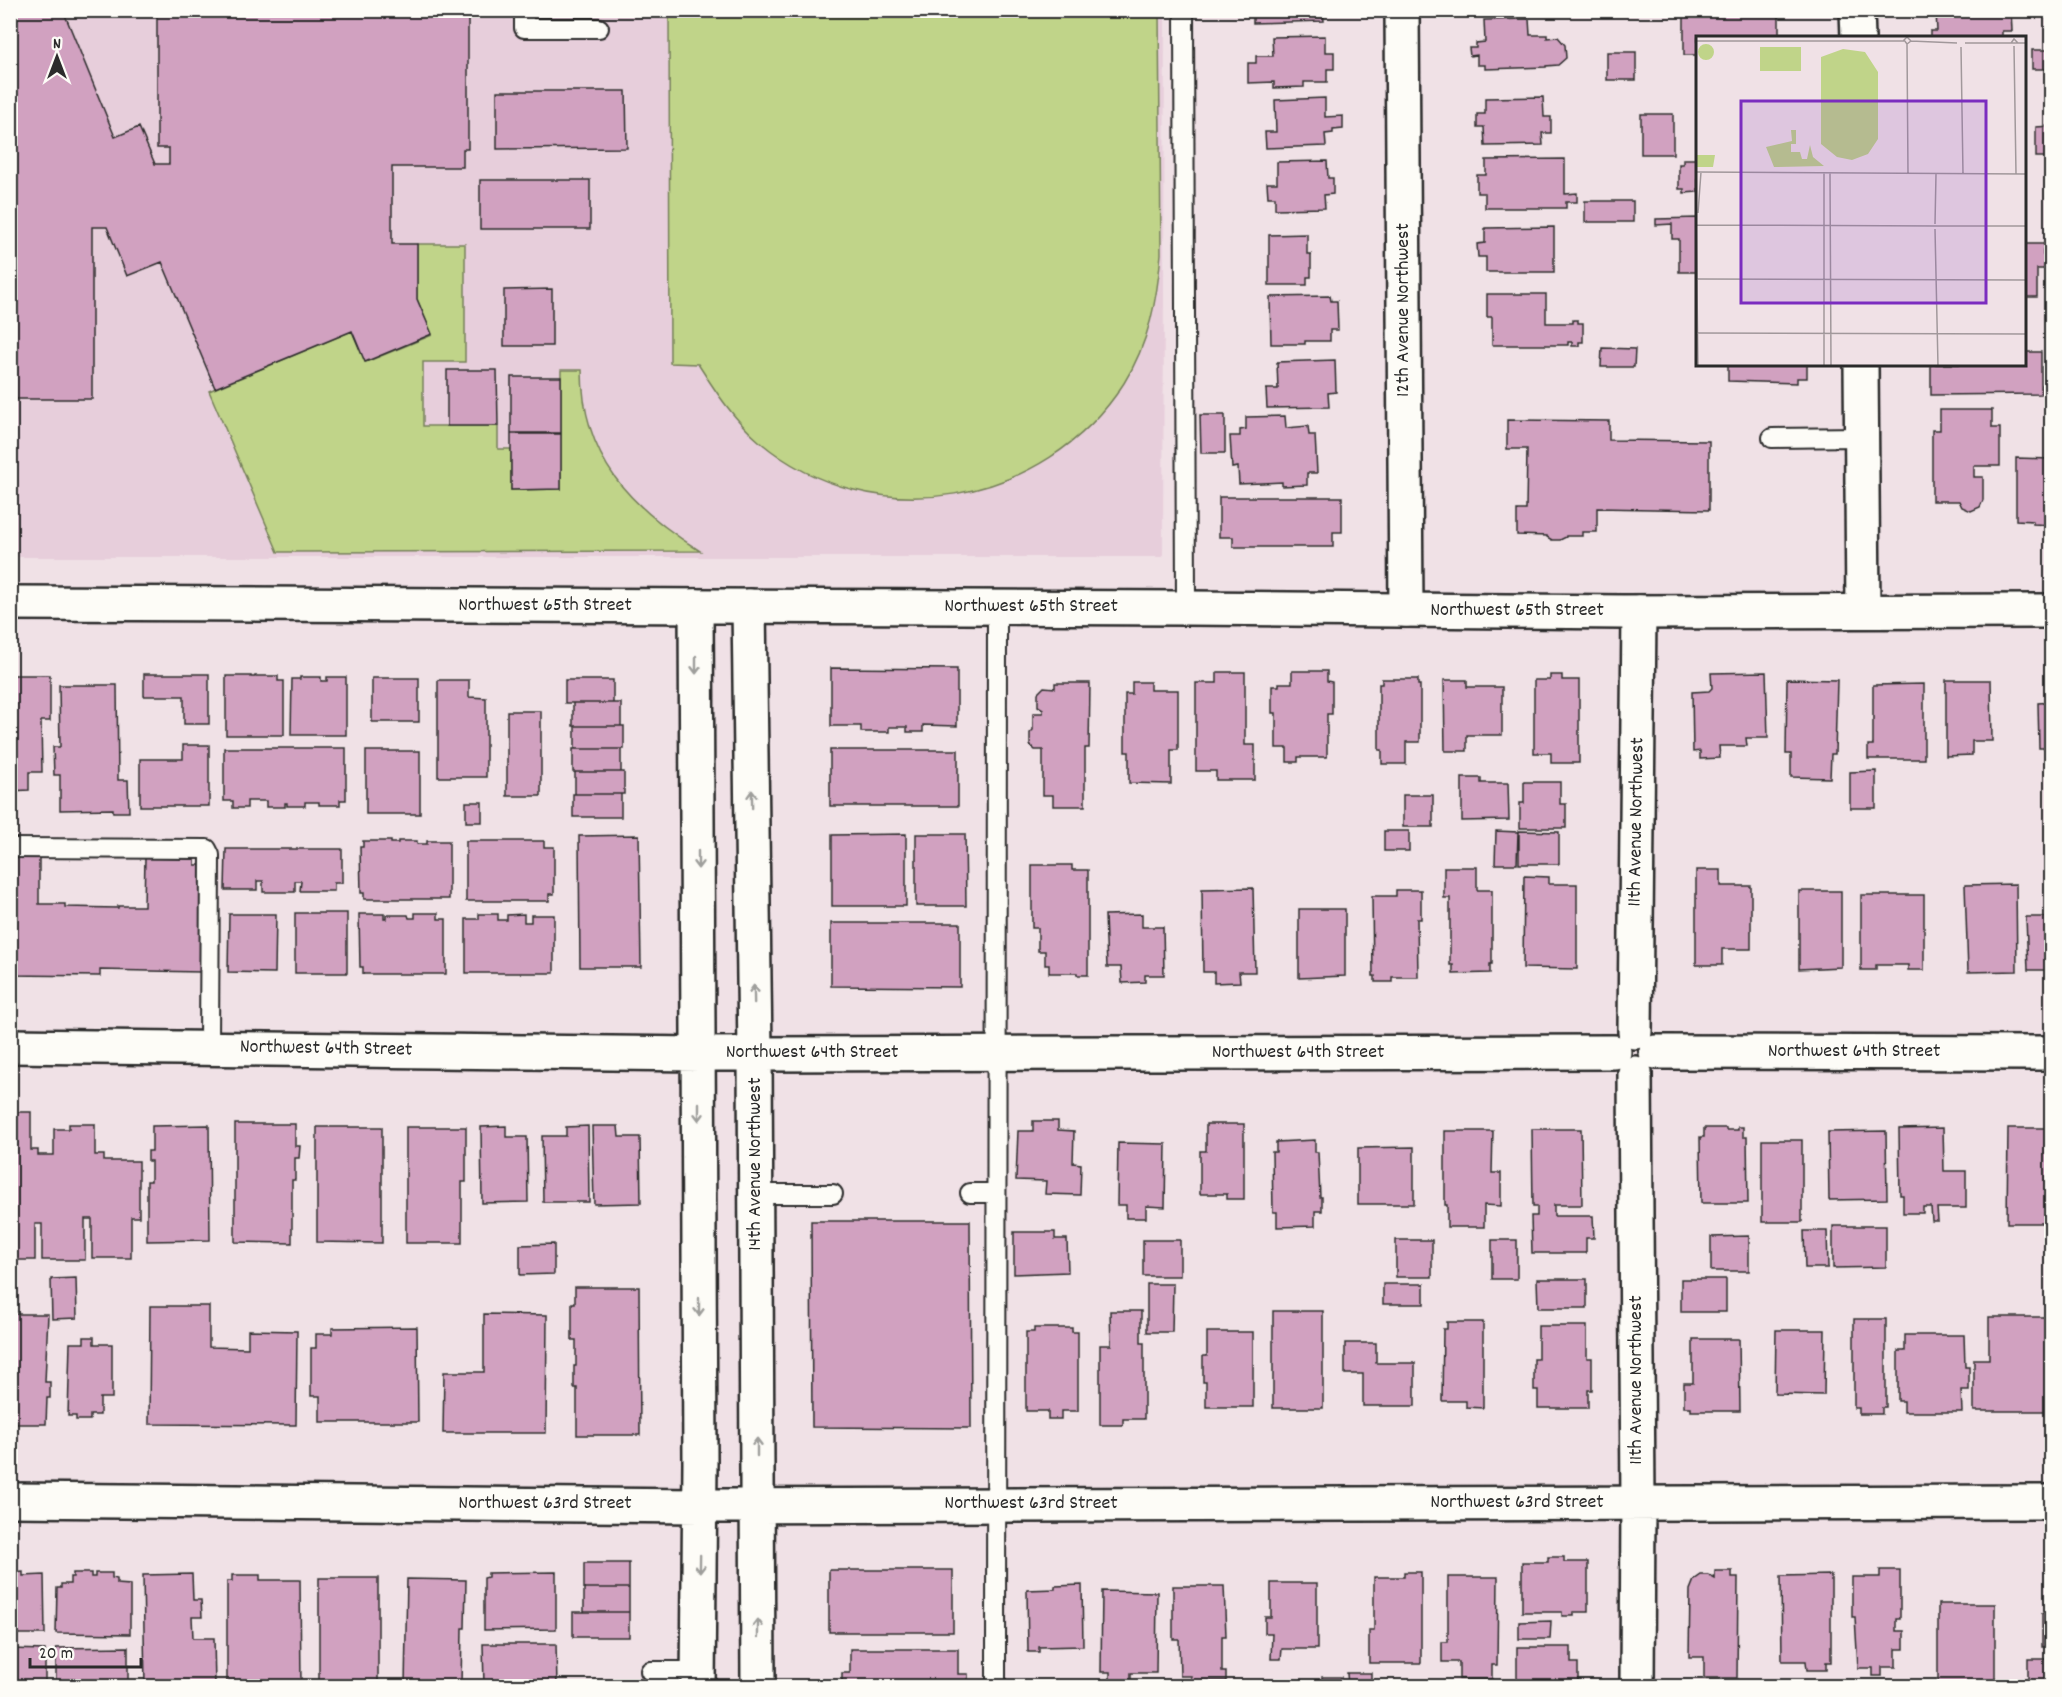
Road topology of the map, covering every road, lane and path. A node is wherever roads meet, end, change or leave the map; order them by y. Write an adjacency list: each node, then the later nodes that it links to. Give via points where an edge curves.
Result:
1 (524, 10): 5 (lane, via 524,28)
2 (1184, 10): 14 (lane)
3 (1402, 10): 15 (street, 12th Avenue Northwest)
4 (1857, 10): 6 (street)
5 (599, 28)
6 (1858, 36)
7 (1861, 366): 8 (street)
8 (1862, 437): 9 (lane); 16 (street)
9 (1772, 438)
10 (10, 603): 11 (street, Northwest 65th Street)
11 (696, 606): 12 (street, Northwest 65th Street); 25 (street, one-way to 25)
12 (749, 606): 13 (street, Northwest 65th Street); 23 (street, 14th Avenue Northwest, one-way to 12)
13 (997, 607): 14 (street, Northwest 65th Street); 26 (lane)
14 (1186, 608): 15 (street, Northwest 65th Street)
15 (1406, 610): 18 (street, Northwest 65th Street)
16 (1863, 611): 17 (street, Northwest 65th Street); 18 (street, Northwest 65th Street)
17 (2052, 611)
18 (1639, 612): 22 (street, 11th Avenue Northwest)
19 (10, 848): 21 (lane, via 207,849)
20 (10, 1046): 21 (street, Northwest 64th Street)
21 (209, 1048): 25 (street, Northwest 64th Street)
22 (1635, 1052): 24 (street, Northwest 64th Street); 26 (street, Northwest 64th Street); 32 (street, 11th Avenue Northwest)
23 (755, 1053): 25 (street, Northwest 64th Street); 26 (street, Northwest 64th Street); 29 (street, 14th Avenue Northwest)
24 (2052, 1053)
25 (699, 1054): 35 (street, one-way to 35)
26 (996, 1054): 28 (lane)
27 (970, 1193): 28 (lane)
28 (996, 1193): 34 (lane)
29 (756, 1194): 30 (lane); 36 (street, 14th Avenue Northwest, one-way to 29)
30 (833, 1194)
31 (10, 1500): 35 (street, Northwest 63rd Street)
32 (1638, 1502): 33 (street, Northwest 63rd Street); 34 (street, Northwest 63rd Street); 41 (street, 11th Avenue Northwest)
33 (2052, 1502)
34 (997, 1504): 36 (street, Northwest 63rd Street); 40 (lane)
35 (700, 1506): 36 (street, Northwest 63rd Street); 38 (street, one-way to 38)
36 (757, 1506): 39 (street, 14th Avenue Northwest, one-way to 36)
37 (650, 1671): 38 (lane)
38 (699, 1679)
39 (758, 1686)
40 (996, 1686)
41 (1636, 1686)

